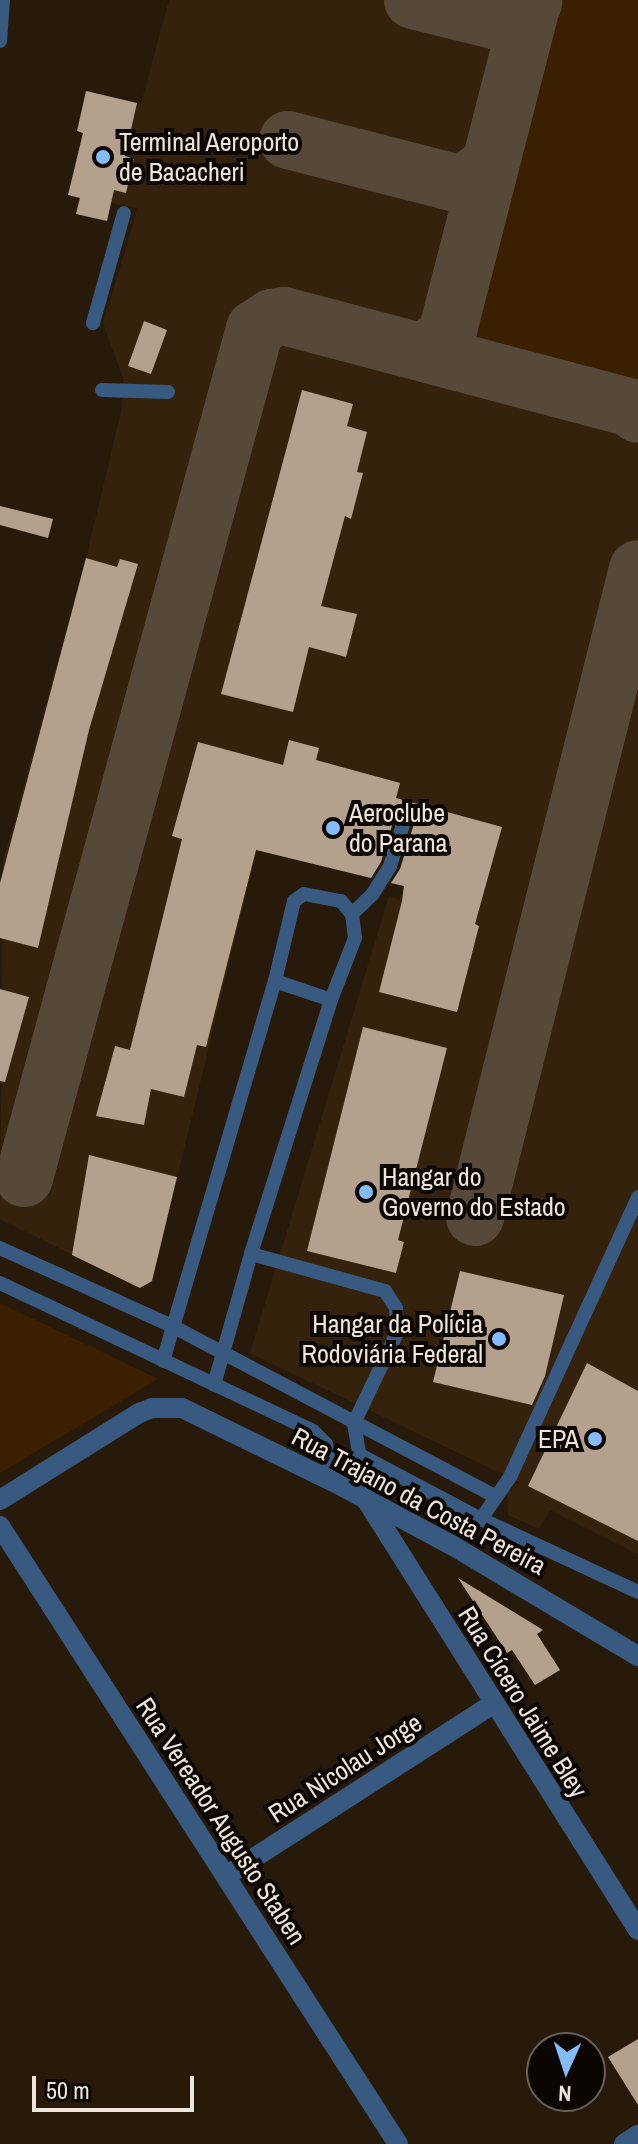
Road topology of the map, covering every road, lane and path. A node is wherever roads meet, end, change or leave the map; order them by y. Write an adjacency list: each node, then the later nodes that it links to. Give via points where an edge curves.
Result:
1 (3, 0): 2 (lane)
2 (0, 41)
3 (124, 213): 4 (lane)
4 (93, 323)
5 (102, 390): 6 (lane)
6 (168, 392)
7 (407, 812): 8 (lane, via 390,866)
8 (352, 914): 9 (lane, via 341,901 304,894 294,901); 10 (lane, via 355,938)
9 (275, 981): 10 (lane); 15 (lane)
10 (331, 1000): 13 (lane)
11 (638, 1197): 22 (lane, via 510,1477)
12 (0, 1248): 15 (lane)
13 (251, 1254): 16 (lane); 19 (lane, via 385,1291 396,1308 397,1333)
14 (0, 1283): 17 (lane)
15 (174, 1327): 16 (lane); 17 (lane)
16 (223, 1353): 18 (lane); 19 (lane)
17 (163, 1361): 18 (lane)
18 (214, 1385): 21 (lane, via 321,1436)
19 (354, 1423): 20 (lane); 22 (lane)
20 (358, 1454): 24 (lane); 25 (lane)
21 (332, 1481): 23 (street, Rua Trajano da Costa Pereira, via 198,1414 168,1406 139,1413); 24 (street, Rua Trajano da Costa Pereira)
22 (495, 1496): 25 (lane)
23 (0, 1500)
24 (367, 1500): 28 (street, Rua Trajano da Costa Pereira); 29 (street, Rua Cícero Jaime Bley)
25 (481, 1519): 27 (lane)
26 (0, 1526): 30 (street, Rua Vereador Augusto Staben)
27 (638, 1592)
28 (638, 1656)
29 (493, 1704): 30 (street, Rua Nicolau Jorge); 31 (street, Rua Cícero Jaime Bley)
30 (226, 1876): 33 (street, Rua Vereador Augusto Staben)
31 (638, 1930)
32 (638, 2135): 34 (street)
33 (398, 2144)
34 (624, 2144)

